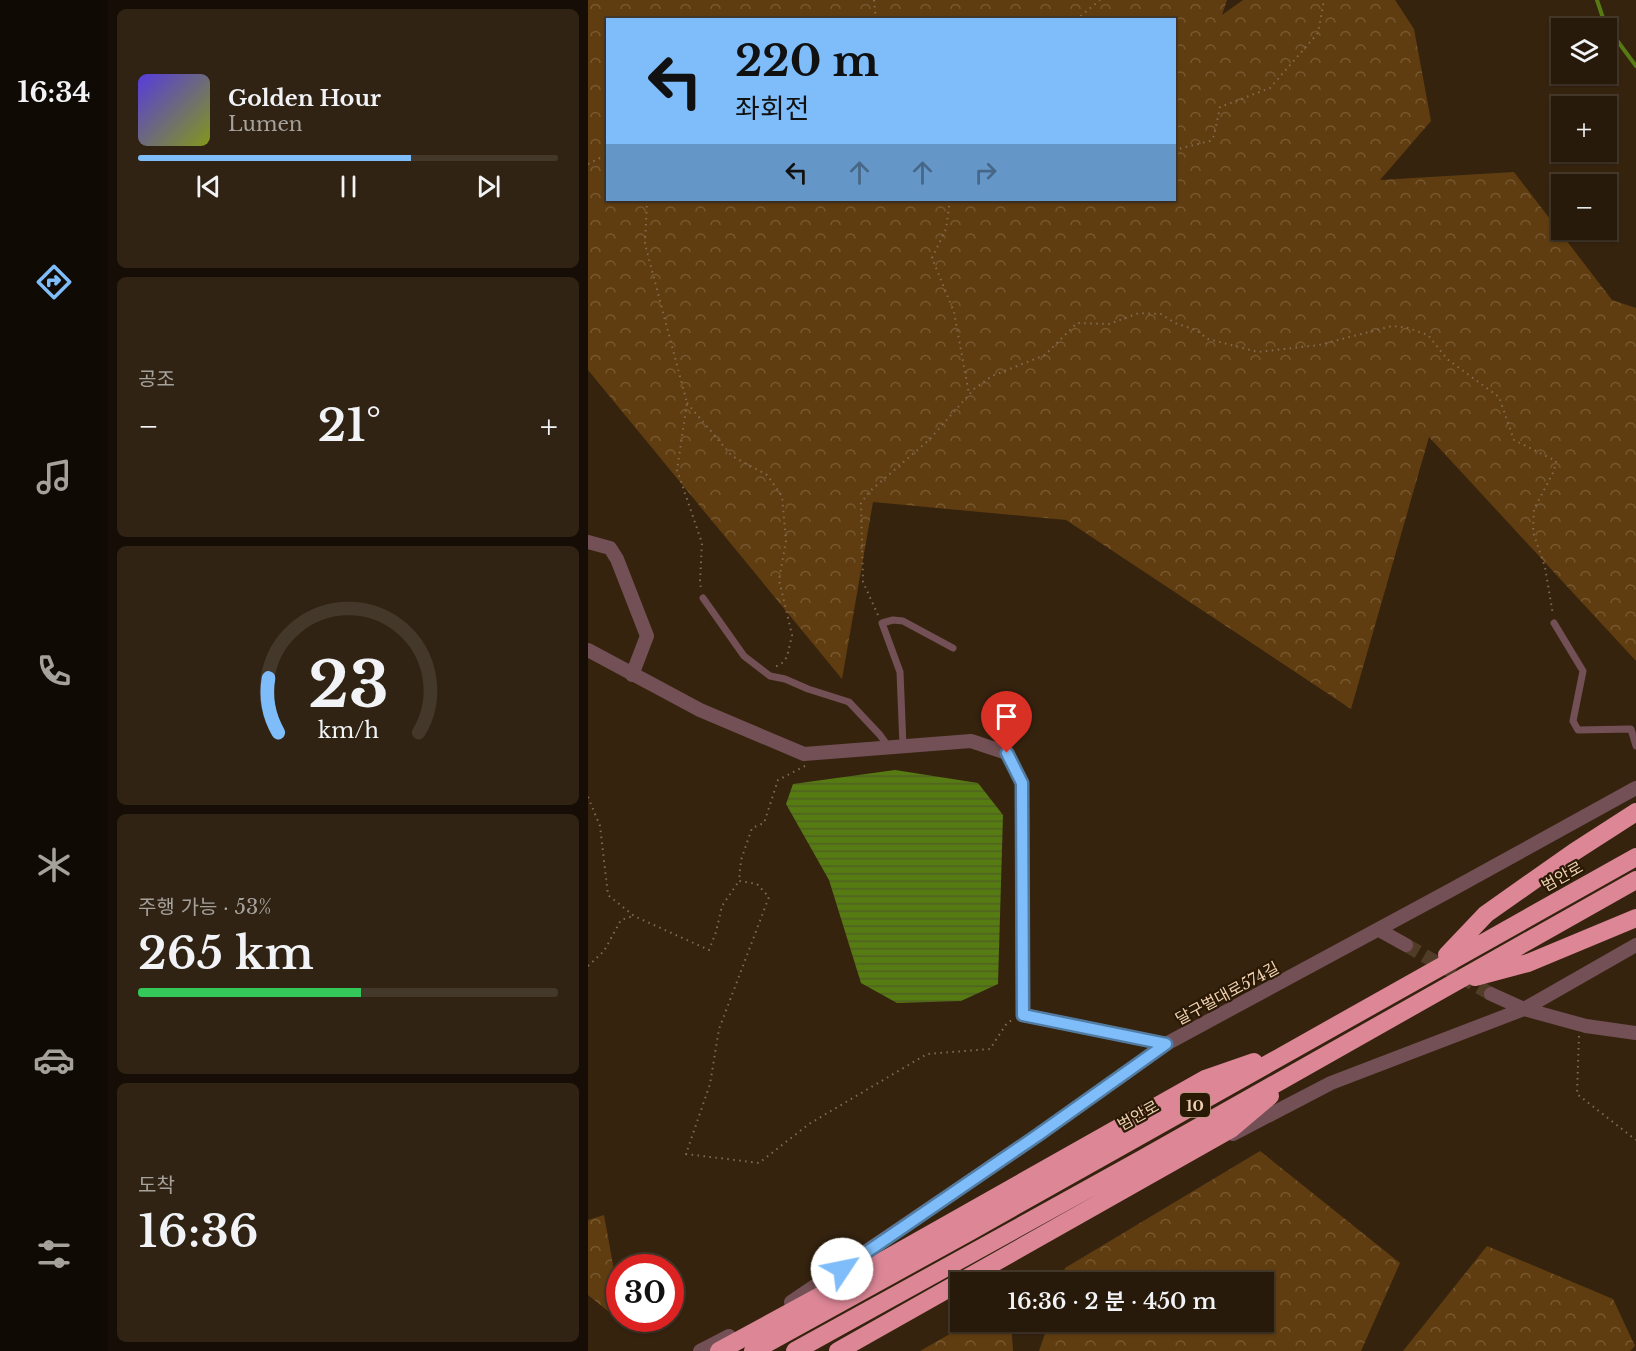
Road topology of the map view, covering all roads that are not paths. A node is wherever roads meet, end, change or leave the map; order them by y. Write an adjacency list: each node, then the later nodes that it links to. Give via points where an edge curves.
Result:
1 (588, 542): 6 (street, via 610,548 617,559 647,636)
2 (703, 598): 9 (lane, via 744,656 770,676 849,702)
3 (1554, 623): 8 (lane, via 1582,671 1573,721 1578,730 1631,729)
4 (953, 648): 7 (lane, via 903,621 882,623 900,672)
5 (588, 650): 6 (street)
6 (632, 675): 9 (street, via 700,710 804,754)
7 (903, 746): 9 (street); 23 (street, via 971,741 1007,753 1022,783 1023,1015)
8 (1636, 746)
9 (889, 747)
10 (1636, 788): 15 (street, 달구벌대로574길)
11 (1636, 813): 18 (highway, via 1486,914)
12 (1636, 857): 18 (highway, 범안로 / 10)
13 (1636, 880): 19 (highway, 10)
14 (1636, 918): 19 (highway, via 1528,963)
15 (1379, 930): 16 (street); 23 (street, 달구벌대로574길)
16 (1406, 945)
17 (1636, 945): 21 (street)
18 (1432, 971): 24 (highway, 범안로 / 10)
19 (1450, 984): 25 (highway, 10)
20 (1491, 994): 21 (street)
21 (1524, 1010): 22 (street); 26 (street, via 1331,1083)
22 (1636, 1033)
23 (1166, 1044): 27 (street, 달구벌대로574길, via 802,1296)
24 (1301, 1045): 28 (highway, via 1205,1080); 29 (highway, 범안로 / 10)
25 (1306, 1066): 26 (highway, via 1231,1129); 30 (highway, 10)
26 (1111, 1196): 31 (highway)
27 (700, 1351)
28 (719, 1351)
29 (753, 1351)
30 (795, 1351)
31 (838, 1351)

